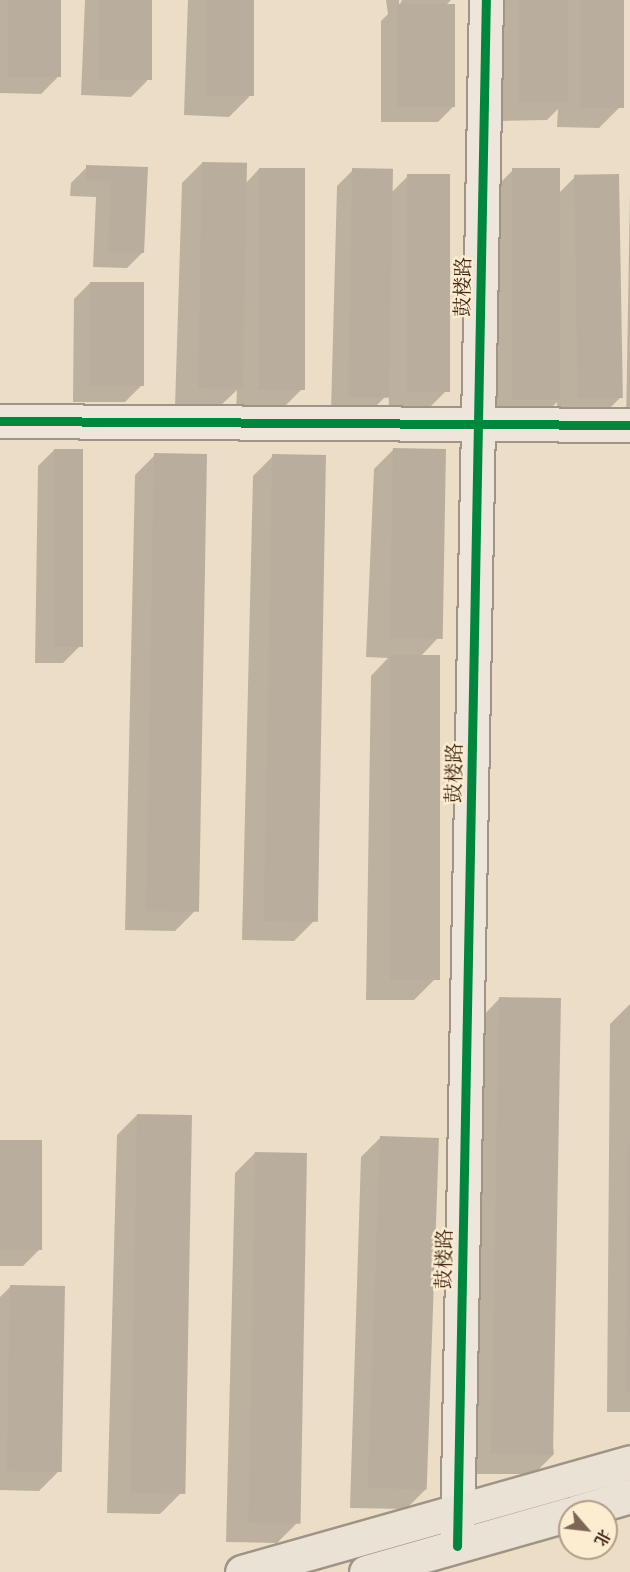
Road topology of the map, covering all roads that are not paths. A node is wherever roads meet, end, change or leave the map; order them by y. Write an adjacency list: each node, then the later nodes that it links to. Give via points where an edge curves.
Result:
1 (486, 0): 4 (street, 鼓楼路)
2 (0, 421): 4 (street)
3 (630, 425): 4 (street)
4 (480, 427): 6 (street, 鼓楼路)
5 (630, 1462): 6 (main road)
6 (458, 1511): 8 (street, 鼓楼路); 9 (main road)
7 (558, 1517): 8 (main road)
8 (457, 1546): 10 (main road)
9 (242, 1572)
10 (366, 1572)

